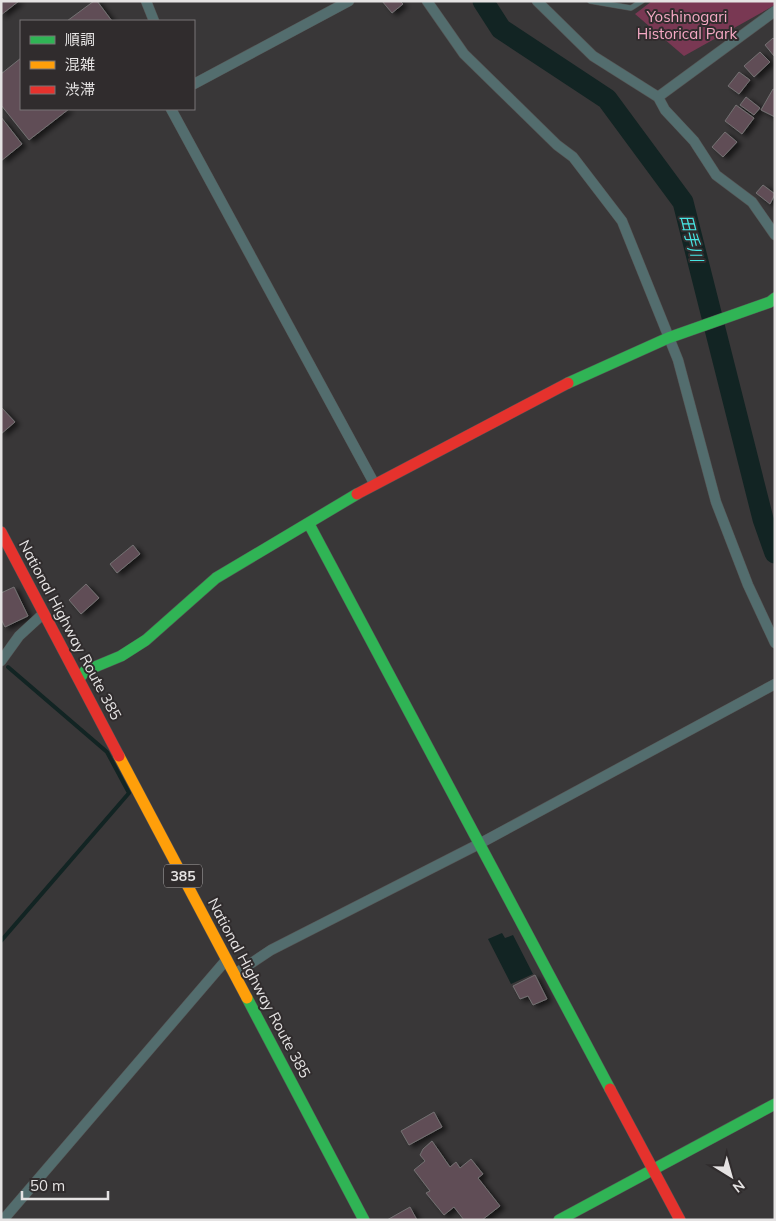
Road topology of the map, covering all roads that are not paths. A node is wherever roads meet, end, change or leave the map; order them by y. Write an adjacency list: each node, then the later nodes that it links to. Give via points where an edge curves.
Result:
1 (146, 1): 8 (street)
2 (349, 1): 9 (street)
3 (427, 1): 14 (street, via 464,54 573,157 622,221)
4 (537, 1): 10 (street, via 593,56)
5 (590, 1): 6 (lane, via 631,8)
6 (642, 1)
7 (775, 11): 10 (street)
8 (154, 20)
9 (195, 83)
10 (658, 96): 12 (street, via 665,110 694,141 716,174 752,202)
11 (171, 110): 15 (street)
12 (775, 235)
13 (772, 300): 14 (main road)
14 (668, 338): 15 (main road, via 593,370); 19 (street, via 685,385 716,502 748,586)
15 (374, 483): 16 (main road)
16 (309, 524): 21 (main road, via 216,578 146,640 121,656 85,671); 23 (main road)
17 (1, 532): 18 (main road, National Highway Route 385 / 385)
18 (44, 613): 20 (street); 21 (main road, National Highway Route 385 / 385)
19 (775, 643)
20 (3, 657)
21 (79, 679): 24 (main road, National Highway Route 385 / 385)
22 (775, 684): 23 (street)
23 (479, 844): 25 (street, via 271,950); 27 (main road)
24 (227, 959): 25 (main road, National Highway Route 385 / 385); 28 (street)
25 (235, 974): 29 (main road, National Highway Route 385 / 385)
26 (775, 1104): 27 (main road)
27 (653, 1169): 30 (main road); 31 (main road)
28 (3, 1220)
29 (364, 1220)
30 (559, 1220)
31 (680, 1220)

